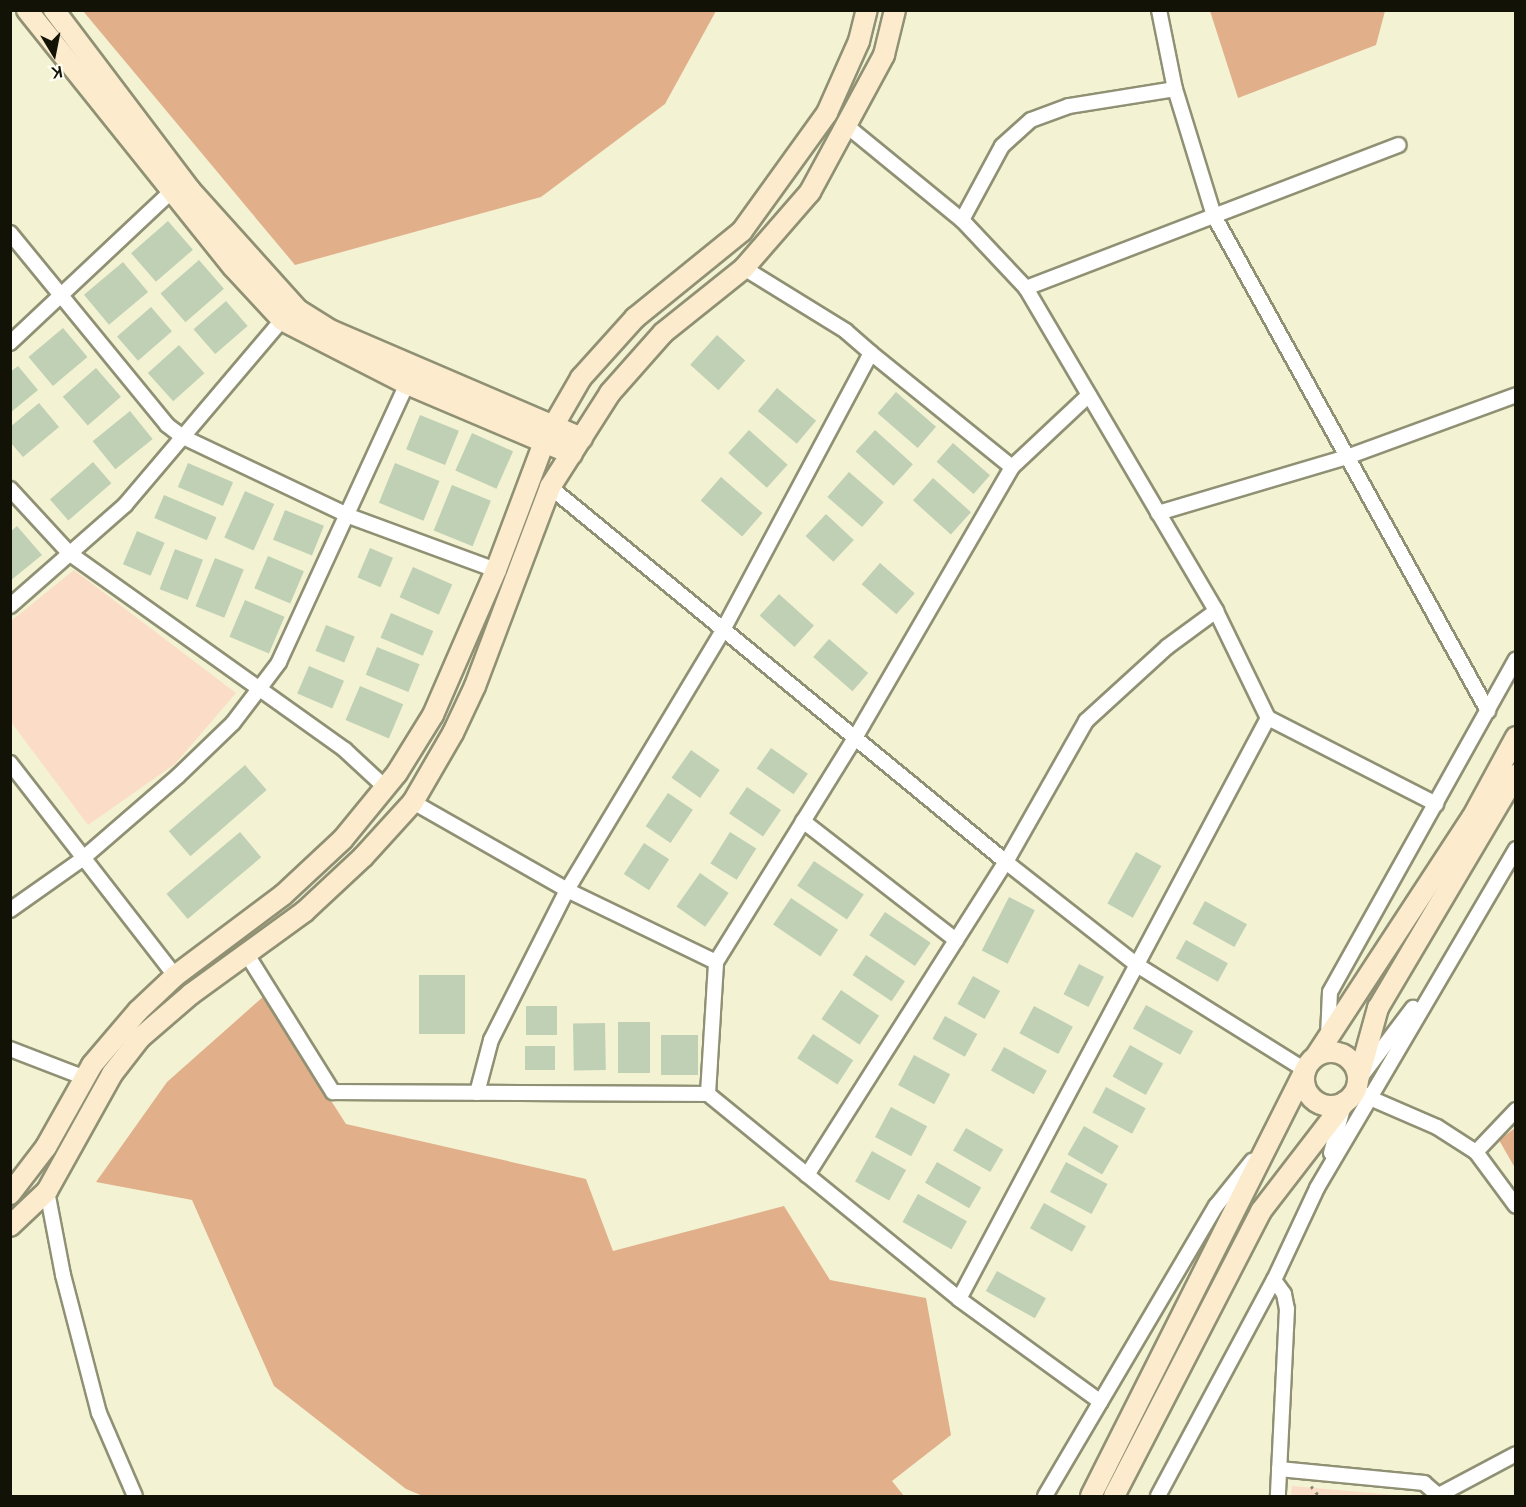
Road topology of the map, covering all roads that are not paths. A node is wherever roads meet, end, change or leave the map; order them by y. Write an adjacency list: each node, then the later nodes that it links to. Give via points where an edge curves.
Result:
1 (27, 10): 9 (street)
2 (54, 10): 22 (street, via 190,190 298,310 332,331)
3 (867, 10): 22 (street, via 859,41 827,114 742,231 635,318 580,378)
4 (895, 10): 7 (street, via 884,55)
5 (1159, 10): 6 (street)
6 (1175, 89): 10 (street); 11 (street, via 1069,106 1031,120 1002,146)
7 (847, 126): 11 (street); 13 (street, via 810,192)
8 (1398, 145): 10 (street)
9 (173, 190): 15 (street); 16 (street, via 233,267)
10 (1214, 216): 14 (street); 26 (street)
11 (962, 220): 14 (street)
12 (10, 233): 15 (street)
13 (744, 268): 18 (street, via 846,331); 25 (street, via 663,333 610,393)
14 (1026, 288): 20 (street)
15 (60, 297): 17 (street); 23 (street, via 167,425)
16 (282, 320): 19 (street); 23 (street)
17 (10, 343)
18 (871, 353): 27 (street); 36 (street)
19 (408, 384): 24 (street); 31 (street)
20 (1089, 395): 27 (street); 30 (street)
21 (1515, 395): 26 (street)
22 (554, 425): 24 (street); 25 (street)
23 (183, 437): 31 (street); 32 (street, via 125,505)
24 (544, 442): 25 (street); 33 (street)
25 (577, 446): 28 (street)
26 (1347, 457): 30 (street); 39 (street)
27 (1012, 467): 42 (street)
28 (550, 487): 36 (street); 46 (street, via 470,696)
29 (10, 489): 32 (street)
30 (1158, 513): 35 (street)
31 (349, 516): 33 (street); 38 (street, via 279,662)
32 (69, 554): 34 (street); 38 (street)
33 (496, 570): 45 (street, via 433,715)
34 (10, 606)
35 (1216, 611): 40 (street); 51 (street, via 1167,647 1086,721)
36 (723, 630): 42 (street); 52 (street)
37 (1515, 659): 39 (street)
38 (259, 689): 45 (street, via 345,750); 50 (street, via 225,730)
39 (1488, 711): 47 (street)
40 (1268, 718): 47 (street); 57 (street)
41 (1515, 737): 60 (street, via 1472,818)
42 (855, 738): 48 (street); 51 (street)
43 (11, 764): 50 (street)
44 (1515, 775): 64 (street, via 1378,1008)
45 (386, 788): 58 (street, via 343,839 283,895)
46 (413, 802): 52 (street); 55 (street, via 363,857 304,912)
47 (1436, 804): 60 (street, via 1330,992)
48 (803, 821): 54 (street); 56 (street)
49 (1515, 849): 59 (street)
50 (81, 860): 53 (street); 58 (street)
51 (1006, 862): 54 (street); 57 (street)
52 (567, 890): 56 (street); 65 (street, via 491,1040)
53 (10, 910)
54 (956, 940): 70 (street)
55 (246, 953): 65 (street, via 333,1092); 72 (street, via 140,1038 112,1074)
56 (716, 962): 66 (street)
57 (1137, 965): 62 (street); 77 (street)
58 (174, 976): 63 (street, via 138,1011)
59 (1438, 976): 64 (street); 64 (street)
60 (1328, 1038): 62 (street)
61 (10, 1049): 63 (street)
62 (1311, 1063): 64 (street, via 1341,1054 1354,1064); 64 (street, via 1306,1089 1318,1103 1327,1106); 68 (street)
63 (85, 1078): 73 (street, via 46,1147)
64 (1357, 1092): 69 (street, via 1437,1127); 71 (street); 71 (street); 85 (street, via 1261,1210)
65 (477, 1093): 66 (street)
66 (708, 1094): 70 (street)
67 (1515, 1110): 69 (street)
68 (1274, 1134): 78 (street, via 1216,1206); 84 (street)
69 (1476, 1152): 74 (street)
70 (807, 1175): 77 (street)
71 (1317, 1188): 76 (street)
72 (47, 1191): 75 (street); 82 (street, via 63,1275 99,1413)
73 (10, 1194)
74 (1515, 1206)
75 (10, 1226)
76 (1274, 1280): 80 (street, via 1284,1293 1287,1309); 86 (street)
77 (959, 1299): 78 (street)
78 (1101, 1402): 83 (street)
79 (1515, 1454): 81 (street)
80 (1279, 1468): 81 (street, via 1424,1483); 87 (street)
81 (1439, 1496)
82 (135, 1497)
83 (1045, 1497)
84 (1091, 1497)
85 (1114, 1497)
86 (1158, 1497)
87 (1278, 1497)

